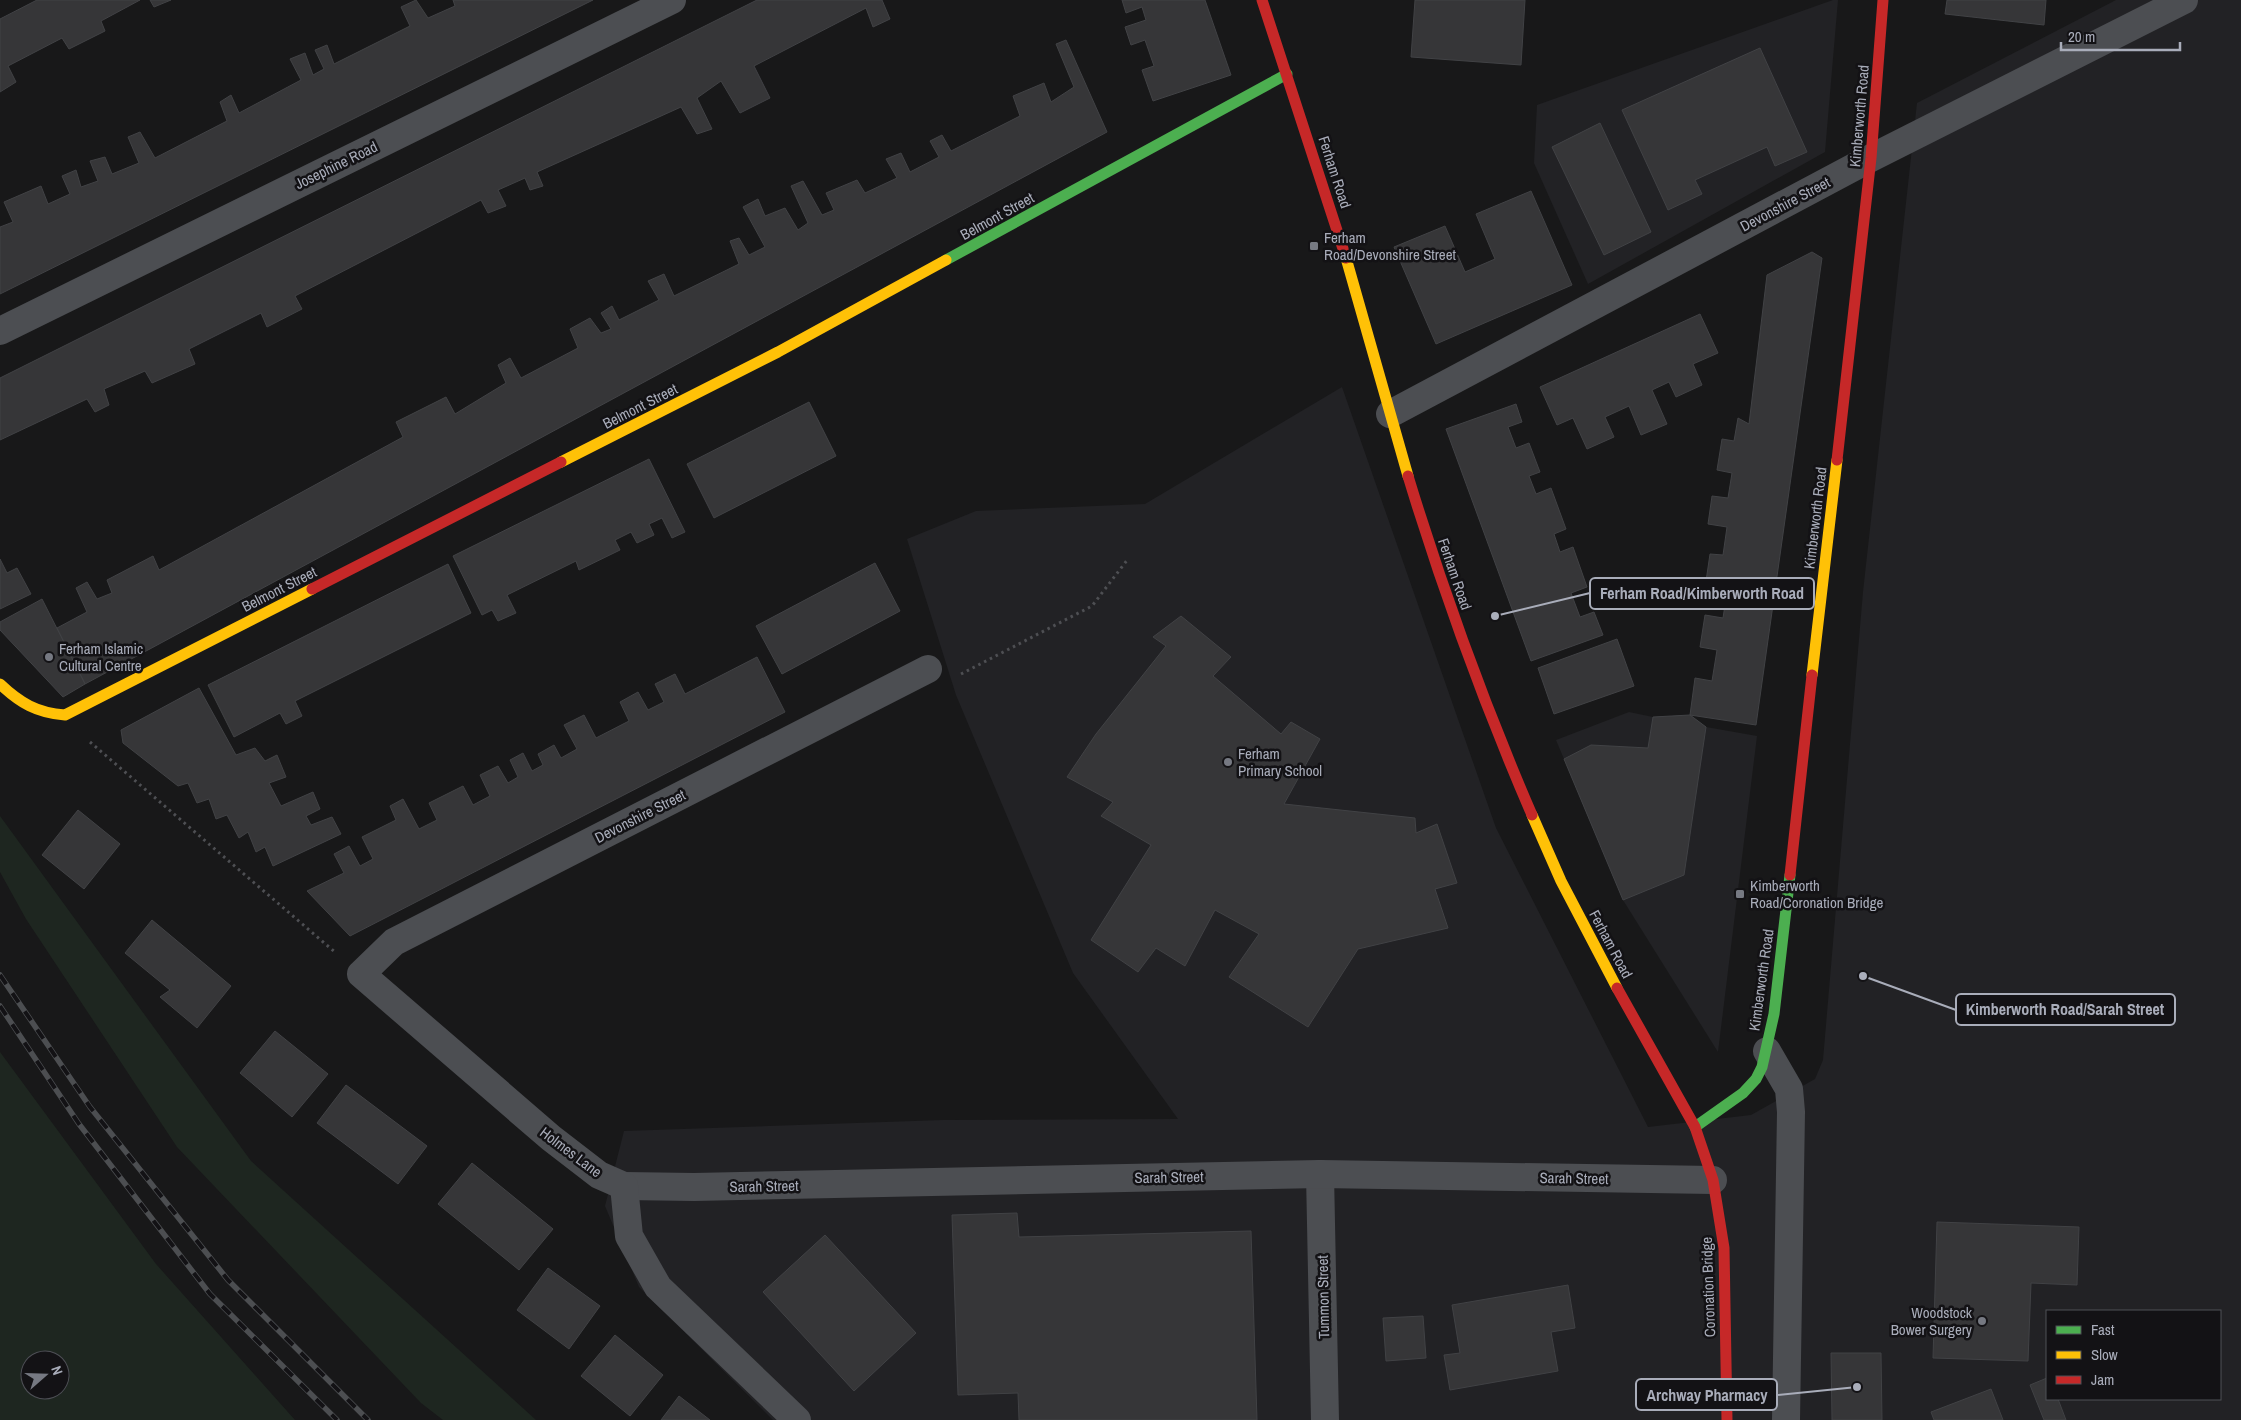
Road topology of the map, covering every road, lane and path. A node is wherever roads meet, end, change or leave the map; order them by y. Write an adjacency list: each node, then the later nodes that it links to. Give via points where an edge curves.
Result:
1 (672, 0): 7 (street, Josephine Road)
2 (1262, 0): 5 (street, Ferham Road)
3 (1883, 0): 6 (street, Kimberworth Road)
4 (2184, 0): 6 (street, Devonshire Street)
5 (1287, 74): 8 (street, Ferham Road, via 1340,238); 12 (street, Belmont Street, via 778,352)
6 (1871, 158): 8 (street, Devonshire Street); 14 (street, Kimberworth Road)
7 (0, 331)
8 (1390, 414): 15 (street, Ferham Road, via 1433,559 1498,738 1561,881)
9 (1128, 559): 10 (path, via 1092,606 947,682)
10 (928, 669): 13 (street, Devonshire Street, via 394,942)
11 (0, 684): 12 (street, via 21,705 47,714)
12 (65, 715): 13 (path, via 86,739)
13 (361, 974): 18 (street, Holmes Lane, via 551,1138 599,1174)
14 (1767, 1051): 15 (street, Kimberworth Road, via 1756,1079 1741,1095); 22 (street, via 1789,1089 1791,1112)
15 (1696, 1127): 17 (street, Coronation Bridge)
16 (1320, 1174): 17 (street, Sarah Street); 18 (street, Sarah Street); 20 (street, Tummon Street)
17 (1713, 1180): 21 (street, Coronation Bridge, via 1724,1248)
18 (624, 1186): 19 (street, via 629,1236 658,1287)
19 (797, 1420)
20 (1325, 1420)
21 (1727, 1420)
22 (1786, 1420)

